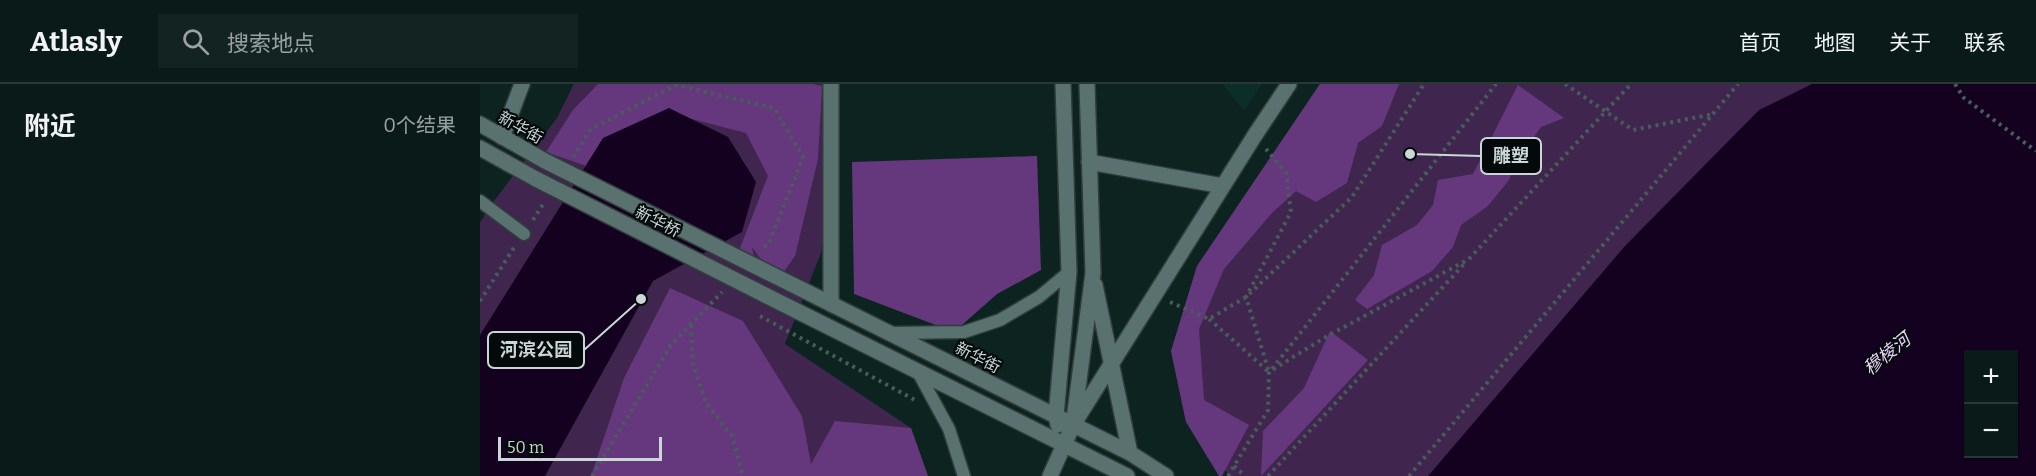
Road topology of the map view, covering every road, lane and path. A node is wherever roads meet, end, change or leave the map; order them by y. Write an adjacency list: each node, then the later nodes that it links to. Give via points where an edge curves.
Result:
1 (522, 84): 16 (street)
2 (831, 84): 34 (street)
3 (1063, 84): 27 (street)
4 (1087, 84): 20 (street)
5 (1289, 84): 15 (street)
6 (1424, 84): 33 (path, via 1352,197)
7 (1496, 84): 41 (path)
8 (1565, 84): 12 (path)
9 (1631, 84): 12 (path)
10 (1740, 84): 13 (path)
11 (1955, 84): 18 (path, via 1964,98)
12 (1606, 112): 13 (path, via 1633,130); 26 (path)
13 (1713, 114): 56 (path)
14 (480, 124): 16 (street, 新华街)
15 (1255, 135): 21 (street); 33 (path, via 1286,173 1291,212)
16 (502, 137): 19 (street, 新华街)
17 (480, 148): 40 (street, 新华桥, bridge)
18 (2036, 151)
19 (545, 161): 29 (street, 新华桥, bridge)
20 (1089, 162): 21 (street); 28 (street)
21 (1223, 186): 31 (street)
22 (480, 201): 25 (lane)
23 (543, 203): 24 (path)
24 (554, 209)
25 (524, 234)
26 (1469, 259): 41 (path); 55 (path)
27 (1069, 272): 38 (lane, via 1039,297 1000,320 964,332); 43 (street)
28 (1093, 273): 39 (street); 44 (street)
29 (771, 274): 34 (street, 新华街)
30 (712, 290): 32 (path)
31 (1155, 295): 36 (path); 39 (street)
32 (722, 296)
33 (1246, 297): 36 (path); 41 (path)
34 (831, 304): 38 (street, 新华街)
35 (754, 312): 42 (path)
36 (1209, 319): 41 (path)
37 (691, 325): 48 (path, via 693,366 706,403 732,436)
38 (889, 333): 43 (street, 新华街)
39 (1112, 365): 44 (street); 46 (street)
40 (918, 372): 45 (street); 49 (lane, via 949,429)
41 (1269, 372): 47 (path, via 1268,410)
42 (920, 402)
43 (1056, 416): 44 (street, 新华街); 45 (street)
44 (1073, 425): 45 (street); 46 (street, 新华街)
45 (1064, 445): 50 (street); 51 (street)
46 (1130, 453): 52 (street, 新华街)
47 (1234, 466): 53 (path); 54 (path)
48 (743, 476)
49 (964, 476)
50 (1050, 476)
51 (1127, 476)
52 (1166, 476)
53 (1228, 476)
54 (1245, 476)
55 (1268, 476)
56 (1409, 476)

